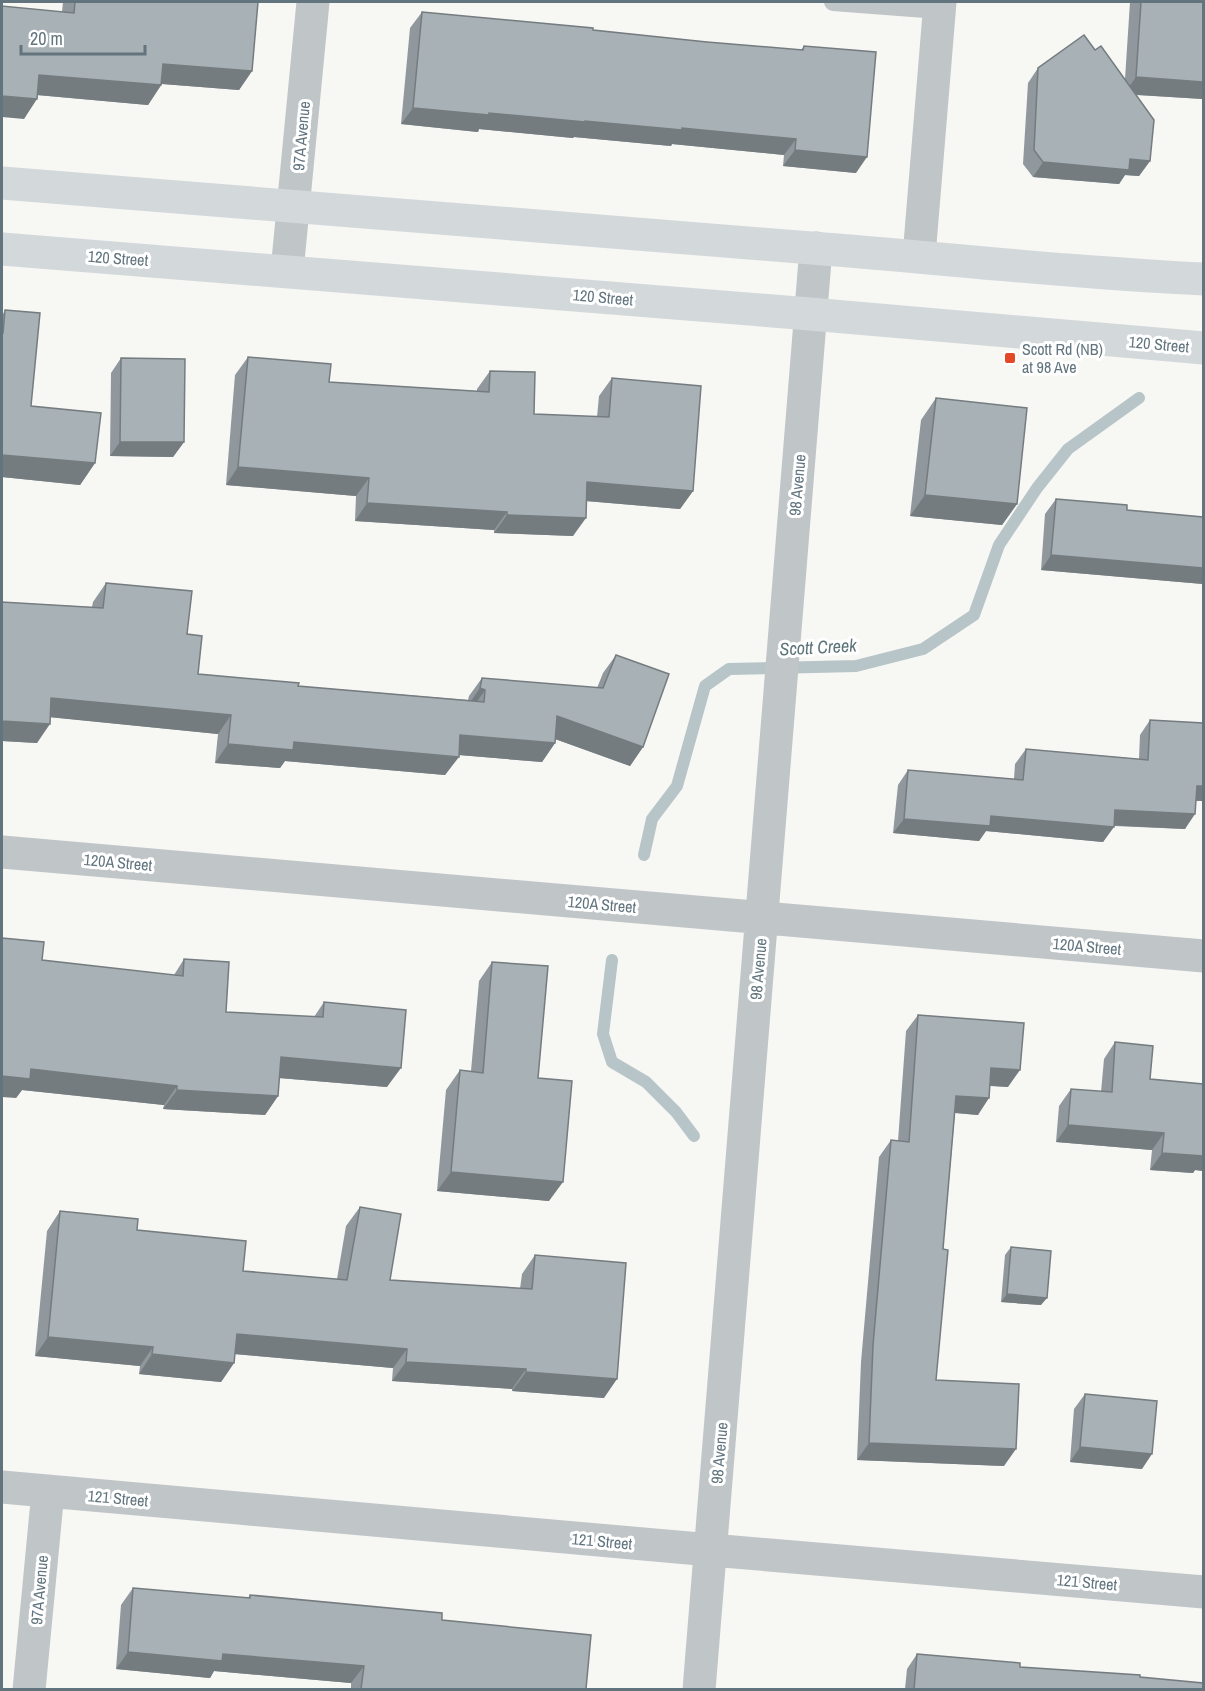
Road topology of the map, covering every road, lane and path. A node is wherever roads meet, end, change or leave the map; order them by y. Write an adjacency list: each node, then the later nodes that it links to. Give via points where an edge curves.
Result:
1 (313, 2): 5 (street, 97A Avenue)
2 (833, 2): 3 (lane)
3 (940, 6): 8 (street)
4 (2, 183): 5 (main road)
5 (294, 208): 6 (main road); 9 (street, 97A Avenue)
6 (816, 248): 8 (main road); 11 (street, 98 Avenue)
7 (2, 249): 9 (main road, 120 Street)
8 (919, 256): 10 (main road)
9 (287, 271): 11 (main road, 120 Street)
10 (1203, 279)
11 (810, 314): 12 (main road, 120 Street); 14 (street, 98 Avenue)
12 (1203, 348)
13 (2, 852): 14 (street, 120A Street)
14 (762, 918): 15 (street, 120A Street); 18 (street, 98 Avenue)
15 (1203, 956)
16 (2, 1487): 17 (street, 121 Street)
17 (48, 1491): 18 (street, 121 Street); 20 (street, 97A Avenue)
18 (711, 1550): 19 (street, 121 Street); 21 (street, 98 Avenue)
19 (1203, 1592)
20 (30, 1689)
21 (699, 1689)

